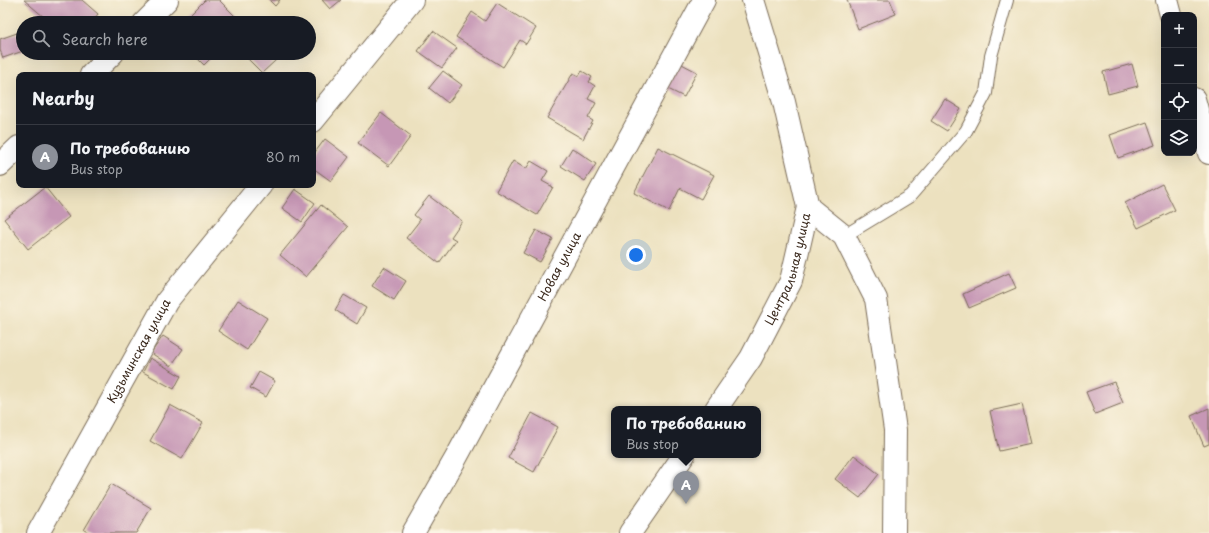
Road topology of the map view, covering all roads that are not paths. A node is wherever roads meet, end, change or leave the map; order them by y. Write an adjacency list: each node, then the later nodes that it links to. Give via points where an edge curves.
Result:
1 (167, 0): 8 (street)
2 (412, 0): 12 (street)
3 (704, 0): 22 (street, Новая улица)
4 (752, 0): 17 (street, Центральная улица, via 784,102)
5 (1007, 0): 18 (lane, via 991,56 986,93 966,131 910,196)
6 (1167, 0): 7 (street)
7 (1170, 12)
8 (151, 16)
9 (107, 60): 10 (street)
10 (94, 72)
11 (1197, 110): 14 (street)
12 (316, 118)
13 (16, 150): 15 (street)
14 (1209, 153)
15 (0, 166)
16 (259, 188): 21 (street, Кузьминская улица, via 167,301)
17 (808, 207): 18 (street); 19 (street, Центральная улица, via 791,281 751,358)
18 (844, 236): 24 (street, via 876,299 895,430)
19 (718, 406)
20 (682, 458): 23 (street)
21 (38, 533)
22 (414, 533)
23 (630, 533)
24 (894, 533)

